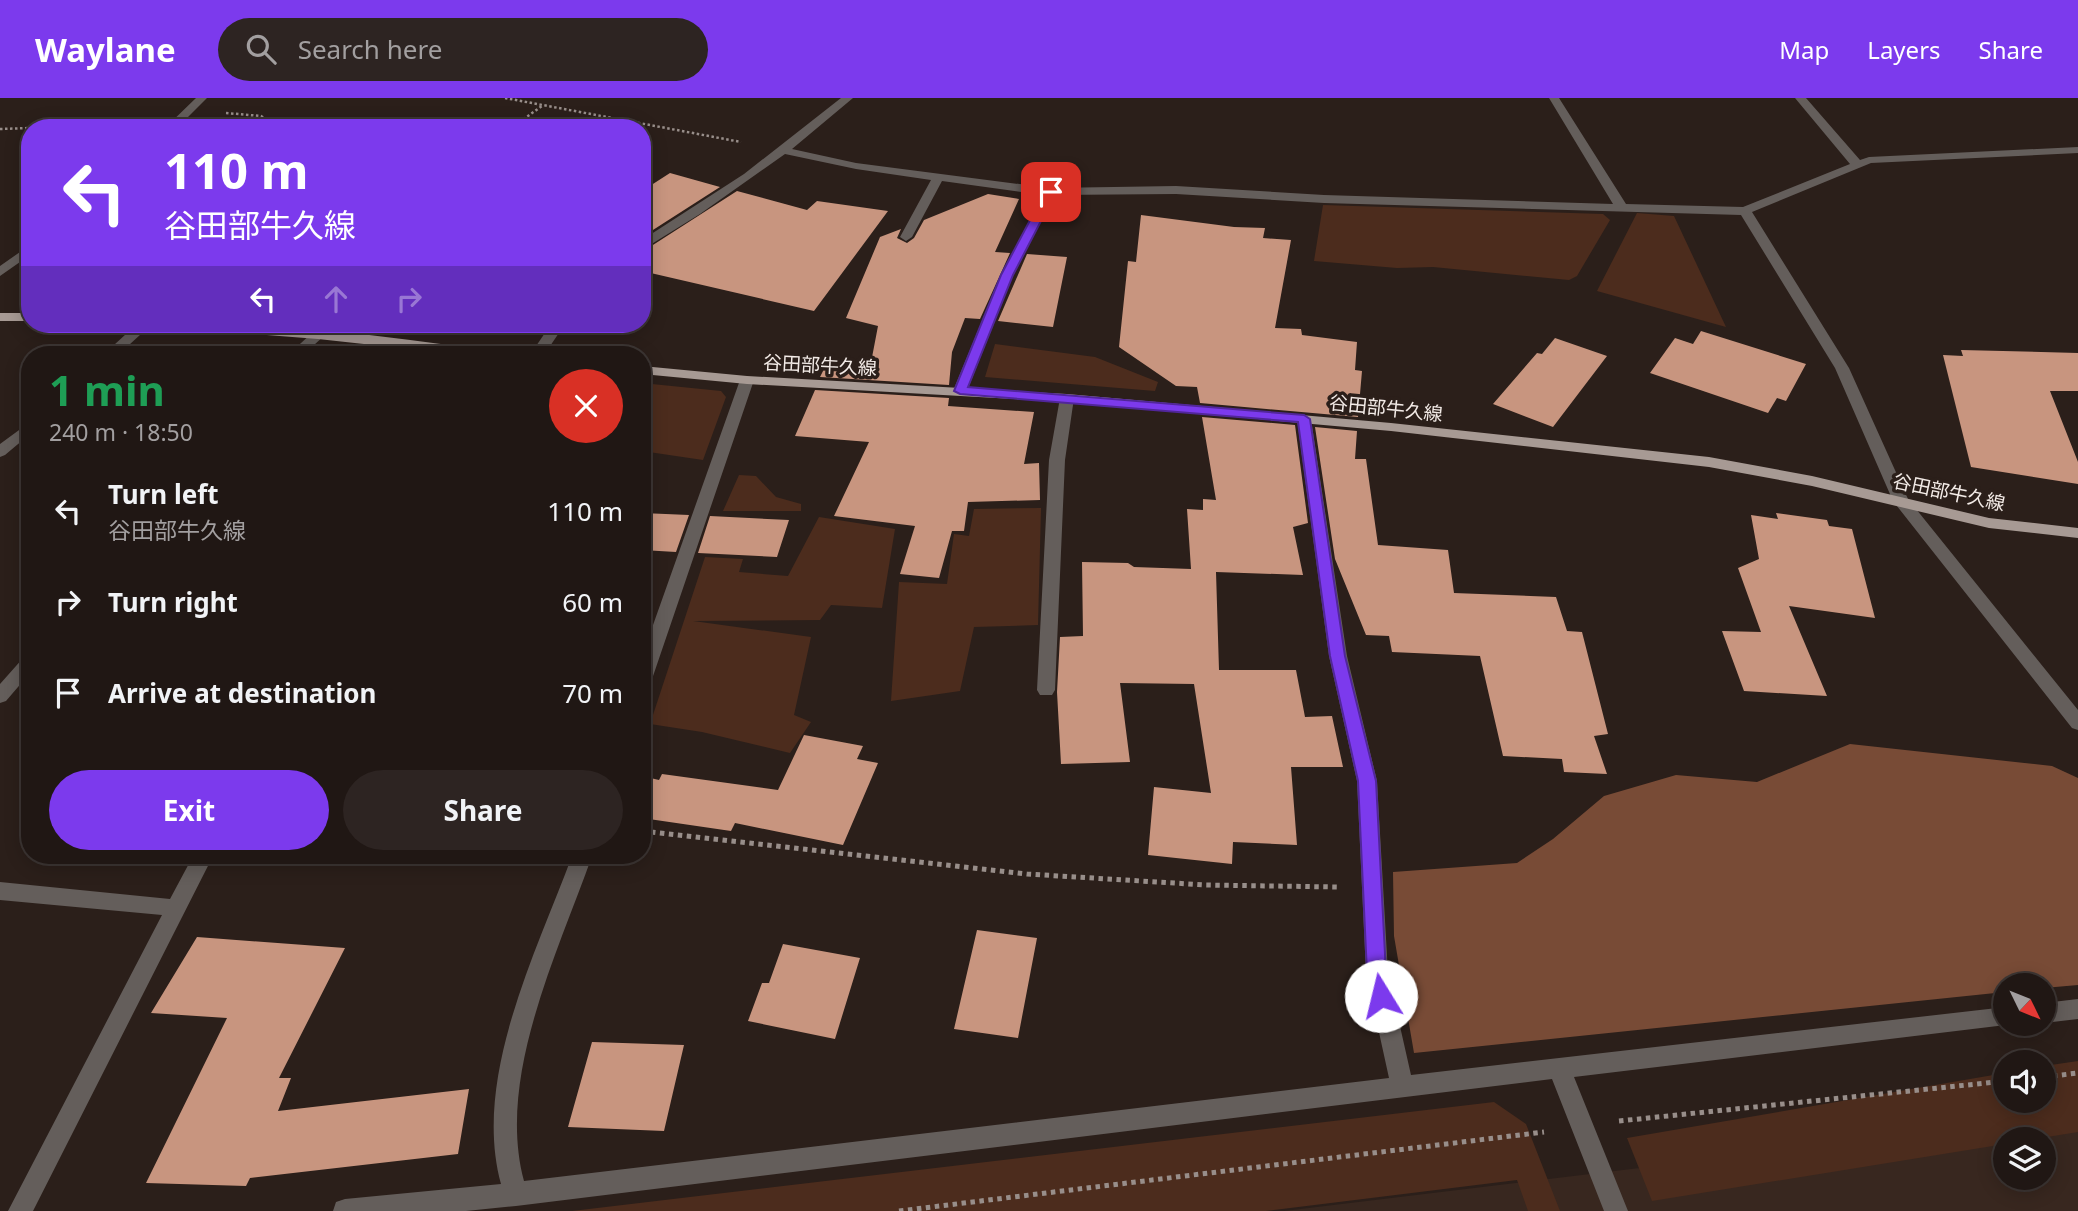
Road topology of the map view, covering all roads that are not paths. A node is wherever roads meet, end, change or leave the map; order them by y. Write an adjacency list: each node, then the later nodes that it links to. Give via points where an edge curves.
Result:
1 (202, 98): 5 (street)
2 (848, 98): 7 (street)
3 (1554, 98): 11 (street)
4 (1800, 98): 8 (street)
5 (180, 119)
6 (2078, 150): 8 (street)
7 (786, 151): 9 (street); 14 (street)
8 (1857, 164): 12 (street)
9 (938, 177): 10 (street); 13 (street)
10 (1051, 192): 11 (street, via 1176,190); 27 (street, via 1007,275)
11 (1622, 208): 12 (street)
12 (1745, 212): 32 (street, via 1842,369)
13 (906, 237)
14 (651, 241)
15 (21, 255): 16 (street)
16 (0, 272)
17 (0, 317): 18 (main road)
18 (21, 317)
19 (135, 333): 22 (street)
20 (295, 333): 21 (main road)
21 (318, 335): 23 (street); 24 (main road)
22 (120, 346)
23 (305, 346)
24 (418, 346)
25 (651, 371): 26 (main road, 谷田部牛久線)
26 (747, 380): 27 (main road, 谷田部牛久線); 34 (street)
27 (960, 391): 28 (main road, 谷田部牛久線)
28 (1067, 398): 29 (main road, 谷田部牛久線); 36 (street, via 1057,460)
29 (1304, 419): 32 (main road, 谷田部牛久線, via 1709,462); 47 (street, via 1338,656 1367,781 1377,973)
30 (21, 434): 31 (street)
31 (0, 452)
32 (1900, 501): 33 (main road, 谷田部牛久線, via 1989,523); 38 (street)
33 (2078, 533)
34 (651, 656)
35 (21, 672): 37 (street)
36 (1046, 690)
37 (0, 696)
38 (2078, 723)
39 (199, 864): 42 (street)
40 (579, 864): 48 (street, via 522,1028 510,1078 504,1130)
41 (0, 891): 42 (street)
42 (174, 908): 49 (street)
43 (2078, 1009): 44 (street)
44 (2056, 1012)
45 (1993, 1018): 46 (street)
46 (1559, 1068): 47 (street); 51 (street)
47 (1402, 1087): 48 (street)
48 (516, 1194): 50 (street)
49 (20, 1211)
50 (345, 1211)
51 (1616, 1211)

